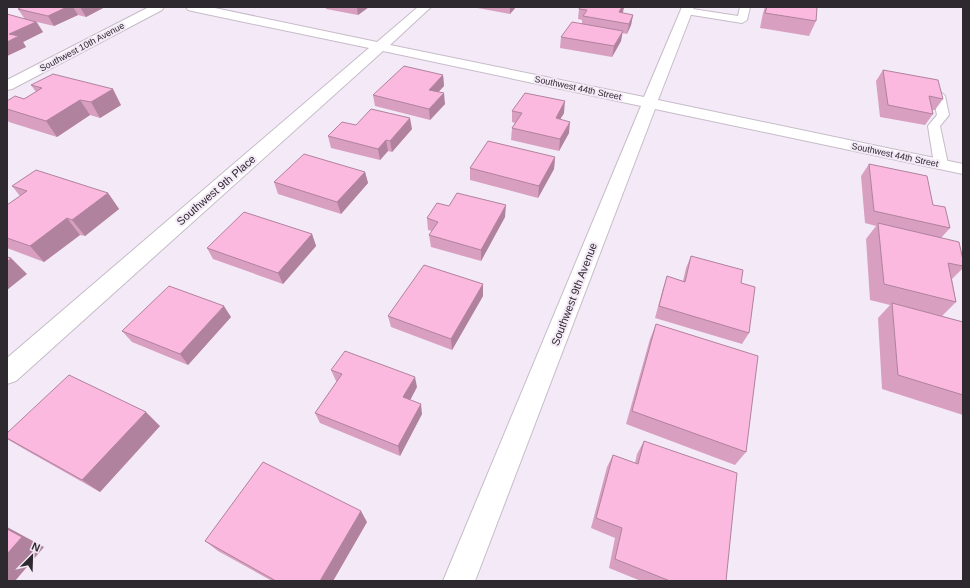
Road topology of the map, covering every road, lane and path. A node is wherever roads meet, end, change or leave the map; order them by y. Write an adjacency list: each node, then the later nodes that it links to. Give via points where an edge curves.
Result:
1 (158, 7): 7 (street, Southwest 10th Avenue)
2 (192, 7): 6 (street, Southwest 44th Street)
3 (425, 7): 6 (street, Southwest 9th Place)
4 (745, 7): 5 (lane, via 742,20)
5 (687, 9): 9 (street, Southwest 9th Avenue)
6 (380, 46): 9 (street, Southwest 44th Street); 12 (street, Southwest 9th Place)
7 (7, 86)
8 (939, 96): 10 (lane, via 943,115 934,126)
9 (649, 103): 10 (street, Southwest 44th Street); 13 (street, Southwest 9th Avenue)
10 (941, 164): 11 (street, Southwest 44th Street)
11 (963, 169)
12 (7, 373)
13 (459, 581)

